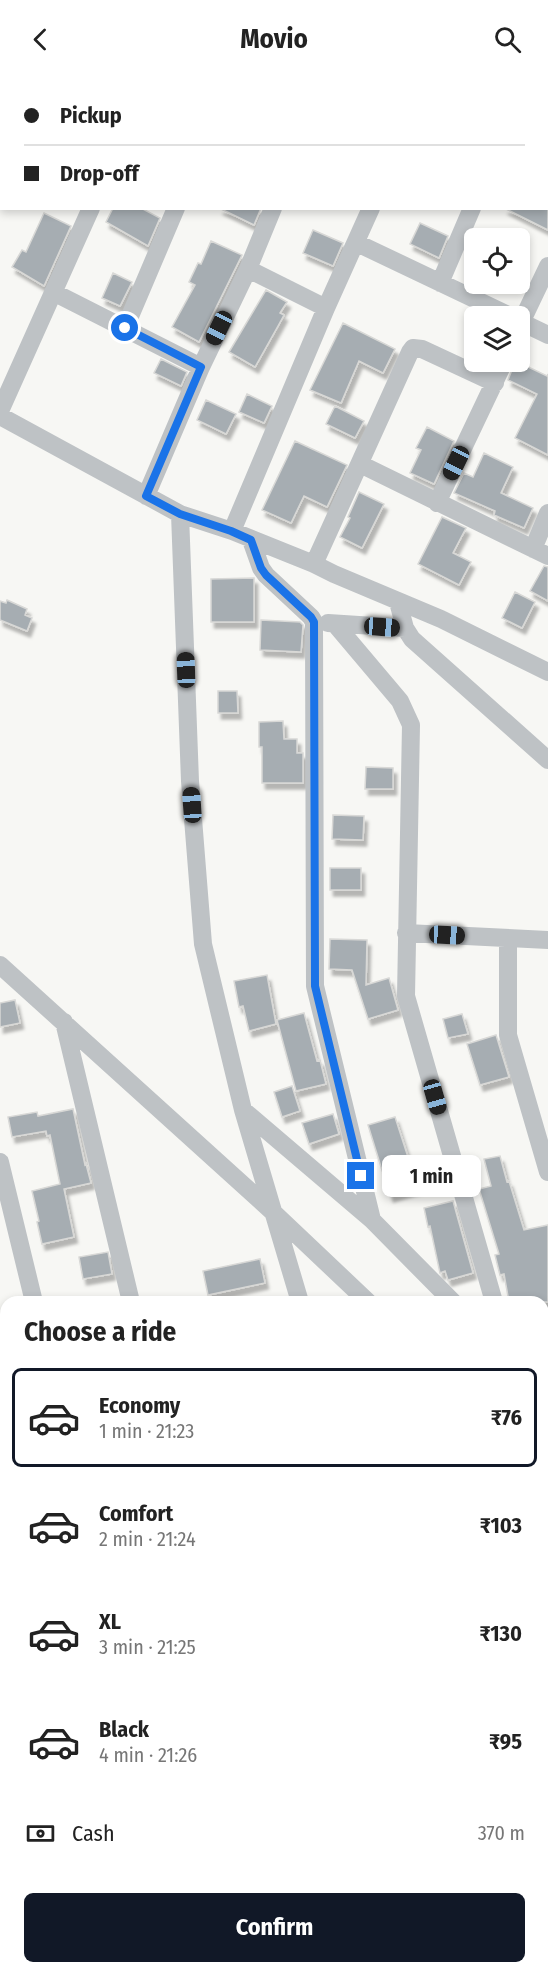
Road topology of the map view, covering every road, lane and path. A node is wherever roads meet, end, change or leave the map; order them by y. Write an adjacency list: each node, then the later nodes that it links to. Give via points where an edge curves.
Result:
1 (90, 210): 10 (street)
2 (175, 210): 15 (street)
3 (272, 210): 8 (street)
4 (370, 210): 6 (street)
5 (471, 210): 9 (street)
6 (357, 243): 9 (street); 13 (street)
7 (548, 266): 12 (street)
8 (248, 269): 13 (street); 17 (street)
9 (440, 283): 11 (street)
10 (53, 292): 15 (street); 20 (street)
11 (485, 306)
12 (526, 306)
13 (326, 308): 27 (street)
14 (530, 327): 16 (street)
15 (125, 328): 17 (street)
16 (548, 335)
17 (201, 367): 23 (street)
18 (500, 372): 19 (street)
19 (495, 383): 22 (street, via 413,348); 24 (street)
20 (0, 411)
21 (0, 416): 23 (street)
22 (360, 464): 24 (street); 30 (street)
23 (146, 496): 26 (street)
24 (437, 503): 29 (street)
25 (548, 513): 29 (street)
26 (180, 514): 27 (street); 42 (street, via 190,781 203,944)
27 (231, 531): 28 (street)
28 (251, 540): 30 (street); 32 (street, via 266,575)
29 (540, 553)
30 (314, 564): 31 (street)
31 (398, 602): 34 (street); 35 (street)
32 (314, 622): 33 (street); 47 (street, via 315,986)
33 (335, 624): 34 (street); 37 (street, via 400,701 411,725)
34 (405, 628): 36 (street, via 416,643)
35 (548, 672)
36 (548, 760)
37 (406, 933): 38 (street); 53 (street, via 406,996)
38 (508, 939): 39 (street); 44 (street, via 508,1035)
39 (548, 940)
40 (0, 965): 41 (street)
41 (64, 1022): 46 (street); 49 (street)
42 (243, 1110): 46 (street); 47 (street)
43 (0, 1162): 45 (street)
44 (548, 1172)
45 (5, 1205): 48 (street)
46 (274, 1213): 50 (street); 51 (street)
47 (372, 1220): 52 (street)
48 (32, 1296)
49 (130, 1296)
50 (298, 1296)
51 (362, 1296)
52 (447, 1296)
53 (492, 1296)

